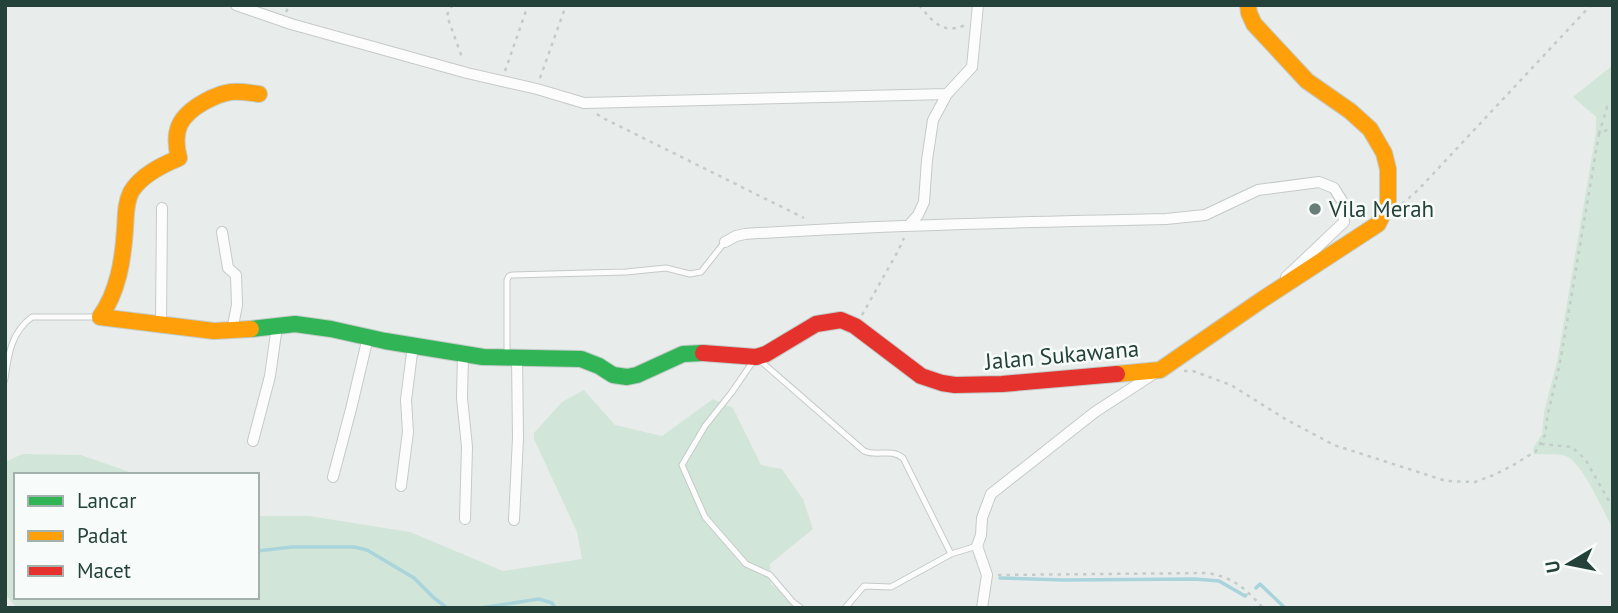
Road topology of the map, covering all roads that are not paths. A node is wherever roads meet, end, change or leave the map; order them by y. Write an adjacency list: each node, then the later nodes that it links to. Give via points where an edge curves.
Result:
1 (236, 5): 5 (street, via 584,103)
2 (978, 5): 5 (street, via 972,68)
3 (1248, 5): 10 (street, Jalan Sukawana, via 1254,24 1298,72 1370,129 1384,153 1390,185 1378,224)
4 (259, 94): 11 (street, via 220,94 195,107 177,127 174,144 178,158 145,176 132,189 116,284)
5 (947, 94): 7 (street, via 933,120 924,202)
6 (162, 208): 12 (street)
7 (909, 225): 9 (street, via 745,234); 10 (street, via 1195,217 1258,190 1319,182 1334,188 1342,201 1344,222)
8 (222, 232): 14 (street, via 228,268 236,275)
9 (724, 242): 18 (lane, via 701,272 690,274 666,268 509,276)
10 (1263, 299): 20 (street, Jalan Sukawana)
11 (100, 317): 12 (street); 21 (lane, via 32,317 13,338)
12 (161, 325): 14 (street)
13 (277, 326): 14 (street); 15 (street, via 295,324); 22 (street)
14 (232, 331)
15 (368, 337): 16 (street); 23 (street)
16 (413, 345): 17 (street); 24 (street)
17 (463, 354): 18 (street); 25 (street)
18 (512, 357): 19 (street, via 581,359 619,377 637,375 697,352); 26 (street, via 517,438)
19 (756, 357): 20 (street, Jalan Sukawana, via 816,324 841,320 856,326 922,376 942,383 1002,384); 28 (lane, via 864,451 903,458); 29 (lane, via 682,465 705,517 746,564 770,575)
20 (1160, 370): 27 (street, via 1095,412 991,495)
21 (5, 379)
22 (253, 441)
23 (333, 477)
24 (401, 486)
25 (465, 519)
26 (514, 520)
27 (977, 546): 28 (lane); 31 (street, via 987,575)
28 (951, 554): 30 (lane, via 891,587 864,586)
29 (801, 608)
30 (845, 608)
31 (982, 608)

